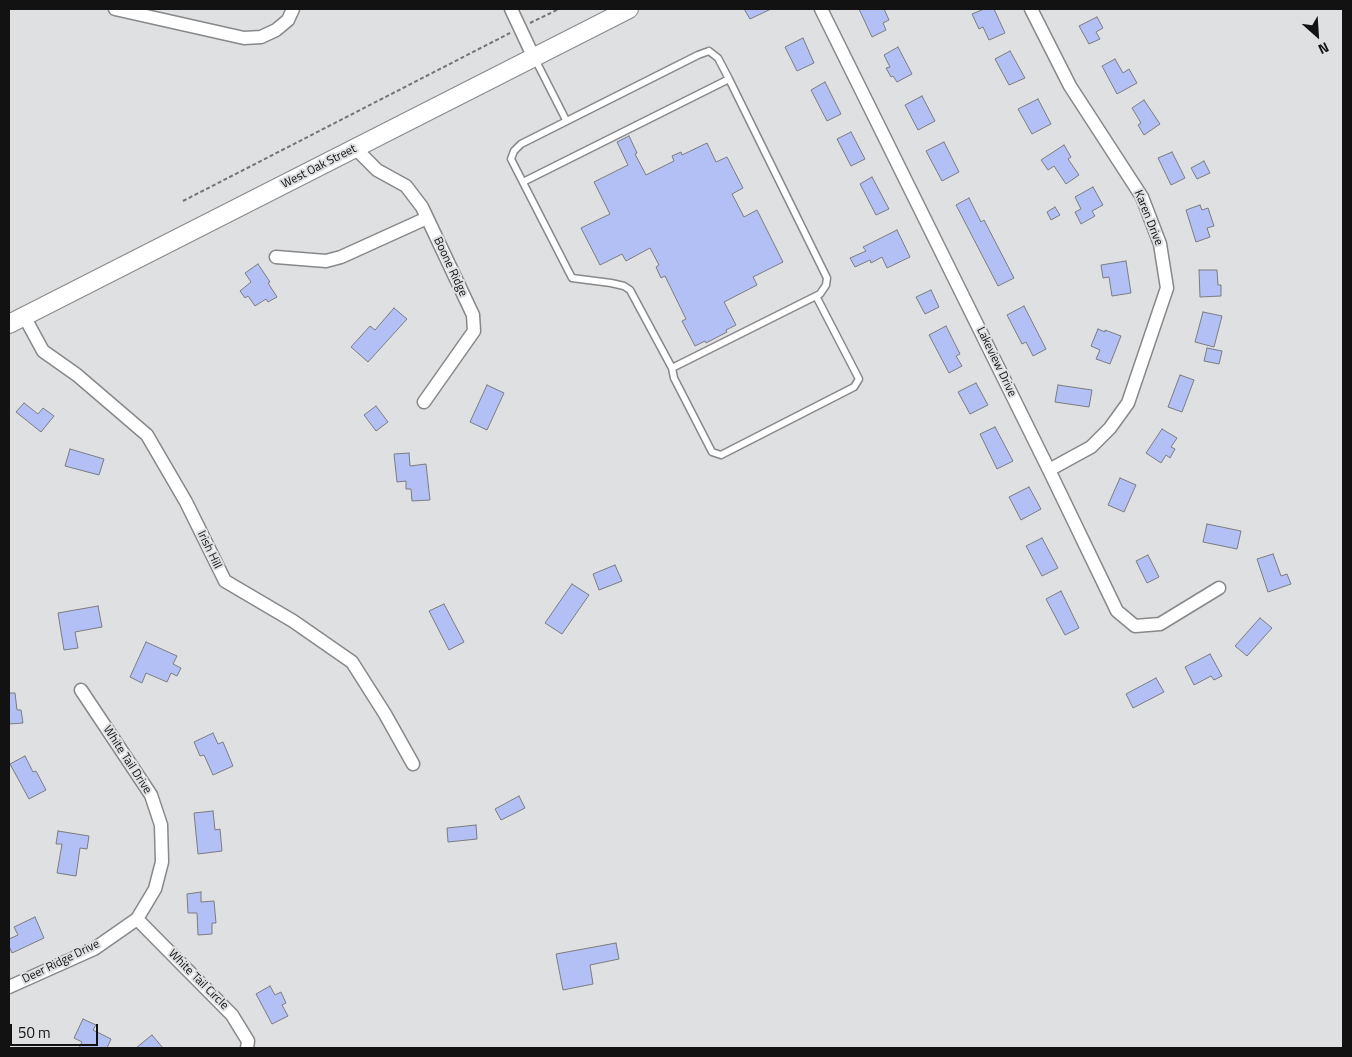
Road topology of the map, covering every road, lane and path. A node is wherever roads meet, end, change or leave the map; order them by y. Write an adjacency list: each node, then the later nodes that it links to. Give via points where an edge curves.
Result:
1 (115, 9): 2 (street, via 244,38 260,37 276,30 288,20)
2 (293, 9)
3 (510, 9): 10 (street)
4 (559, 9): 8 (path)
5 (629, 9): 10 (main road, West Oak Street)
6 (821, 9): 22 (street, Lakeview Drive)
7 (1031, 9): 22 (street, Karen Drive, via 1070,86 1142,197 1160,244 1167,288 1128,403 1091,447)
8 (532, 22)
9 (511, 32): 15 (path)
10 (534, 58): 12 (lane); 13 (main road, West Oak Street)
11 (729, 80): 12 (lane, via 718,58 709,52); 14 (lane); 18 (lane, via 827,278 826,285)
12 (566, 120): 14 (lane, via 520,144 514,152 511,159)
13 (356, 149): 16 (street, Boone Ridge, via 377,170 406,186); 19 (main road, West Oak Street)
14 (523, 182): 20 (lane, via 572,278 612,282 630,290)
15 (184, 201)
16 (427, 218): 17 (street, via 326,261); 21 (street, Boone Ridge, via 473,315 474,331)
17 (276, 257)
18 (816, 296): 20 (lane); 20 (lane, via 859,379 854,387 721,455 712,452)
19 (16, 320): 25 (street, Irish Hill, via 43,352 77,375 147,435 186,502 225,581 293,621 352,662)
20 (672, 368)
21 (424, 402)
22 (1049, 470): 23 (street, Lakeview Drive, via 1117,612 1135,626 1160,624)
23 (1219, 588)
24 (81, 690): 26 (street, White Tail Drive, via 151,795 161,825 162,862 154,889)
25 (413, 764)
26 (137, 918): 27 (street, Deer Ridge Drive, via 94,949); 28 (street, White Tail Circle, via 232,1015 248,1041)
27 (9, 987)
28 (247, 1048)

